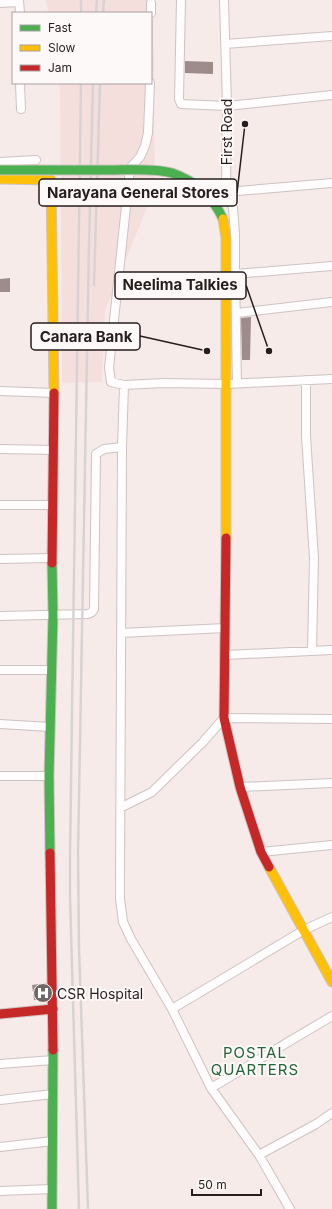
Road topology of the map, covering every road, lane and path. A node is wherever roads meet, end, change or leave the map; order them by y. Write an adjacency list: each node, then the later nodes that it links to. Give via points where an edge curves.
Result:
1 (181, 0): 13 (street, via 180,102)
2 (224, 0): 9 (street, First Road)
3 (19, 1): 4 (street); 6 (street)
4 (0, 3)
5 (151, 3): 7 (street)
6 (20, 12)
7 (151, 12)
8 (332, 36): 9 (street)
9 (225, 44): 13 (street, First Road)
10 (20, 84): 14 (street)
11 (150, 84): 29 (street, via 147,141 140,157 130,168 109,368 111,382)
12 (332, 95): 13 (street)
13 (227, 106): 20 (street, First Road)
14 (20, 109)
15 (36, 160): 16 (street)
16 (0, 162)
17 (0, 170): 28 (street, bridge, via 165,172 186,180 204,192 223,218 226,238)
18 (0, 180): 31 (street, via 51,180)
19 (332, 183): 20 (street)
20 (226, 192): 22 (street, First Road, via 233,208)
21 (332, 266): 22 (street)
22 (235, 274): 24 (street, First Road)
23 (332, 302): 24 (street)
24 (236, 314): 27 (street, First Road)
25 (332, 379): 26 (street)
26 (306, 380): 27 (street); 43 (street, via 306,436 314,558)
27 (237, 383): 28 (street)
28 (227, 384): 29 (street); 41 (street)
29 (124, 385): 32 (street)
30 (0, 391): 31 (street)
31 (54, 393): 34 (street)
32 (122, 447): 39 (street, via 104,449 96,454 94,609 88,614); 42 (street)
33 (0, 449): 34 (street)
34 (54, 450): 36 (street)
35 (0, 505): 36 (street)
36 (52, 505): 37 (street)
37 (52, 558): 38 (street); 39 (street)
38 (0, 559)
39 (53, 615): 40 (street); 47 (street)
40 (0, 616)
41 (225, 628): 42 (street); 45 (street)
42 (121, 633): 56 (street)
43 (312, 650): 44 (street); 45 (street)
44 (332, 650)
45 (225, 655): 48 (street)
46 (0, 670): 47 (street)
47 (51, 670): 51 (street)
48 (224, 718): 49 (street); 55 (street); 56 (street, via 152,792)
49 (332, 719)
50 (0, 724): 51 (street)
51 (50, 727): 53 (street)
52 (0, 776): 53 (street)
53 (49, 776): 62 (street)
54 (332, 783): 55 (street)
55 (240, 787): 58 (street)
56 (120, 808): 63 (street, via 120,900 124,922 130,939)
57 (332, 845): 58 (street)
58 (261, 852): 60 (street)
59 (332, 917): 60 (street)
60 (304, 930): 61 (street); 63 (street)
61 (332, 982)
62 (53, 1009): 64 (street); 66 (street)
63 (172, 1009): 68 (street)
64 (0, 1014)
65 (332, 1016): 68 (street)
66 (53, 1060): 67 (street); 69 (street)
67 (0, 1064)
68 (211, 1088): 74 (street)
69 (53, 1094): 70 (street); 72 (street)
70 (0, 1100)
71 (332, 1113): 74 (street)
72 (53, 1141): 73 (street); 75 (street)
73 (0, 1147)
74 (259, 1155): 78 (street)
75 (52, 1189): 76 (street); 77 (street)
76 (0, 1191)
77 (52, 1209)
78 (290, 1209)

